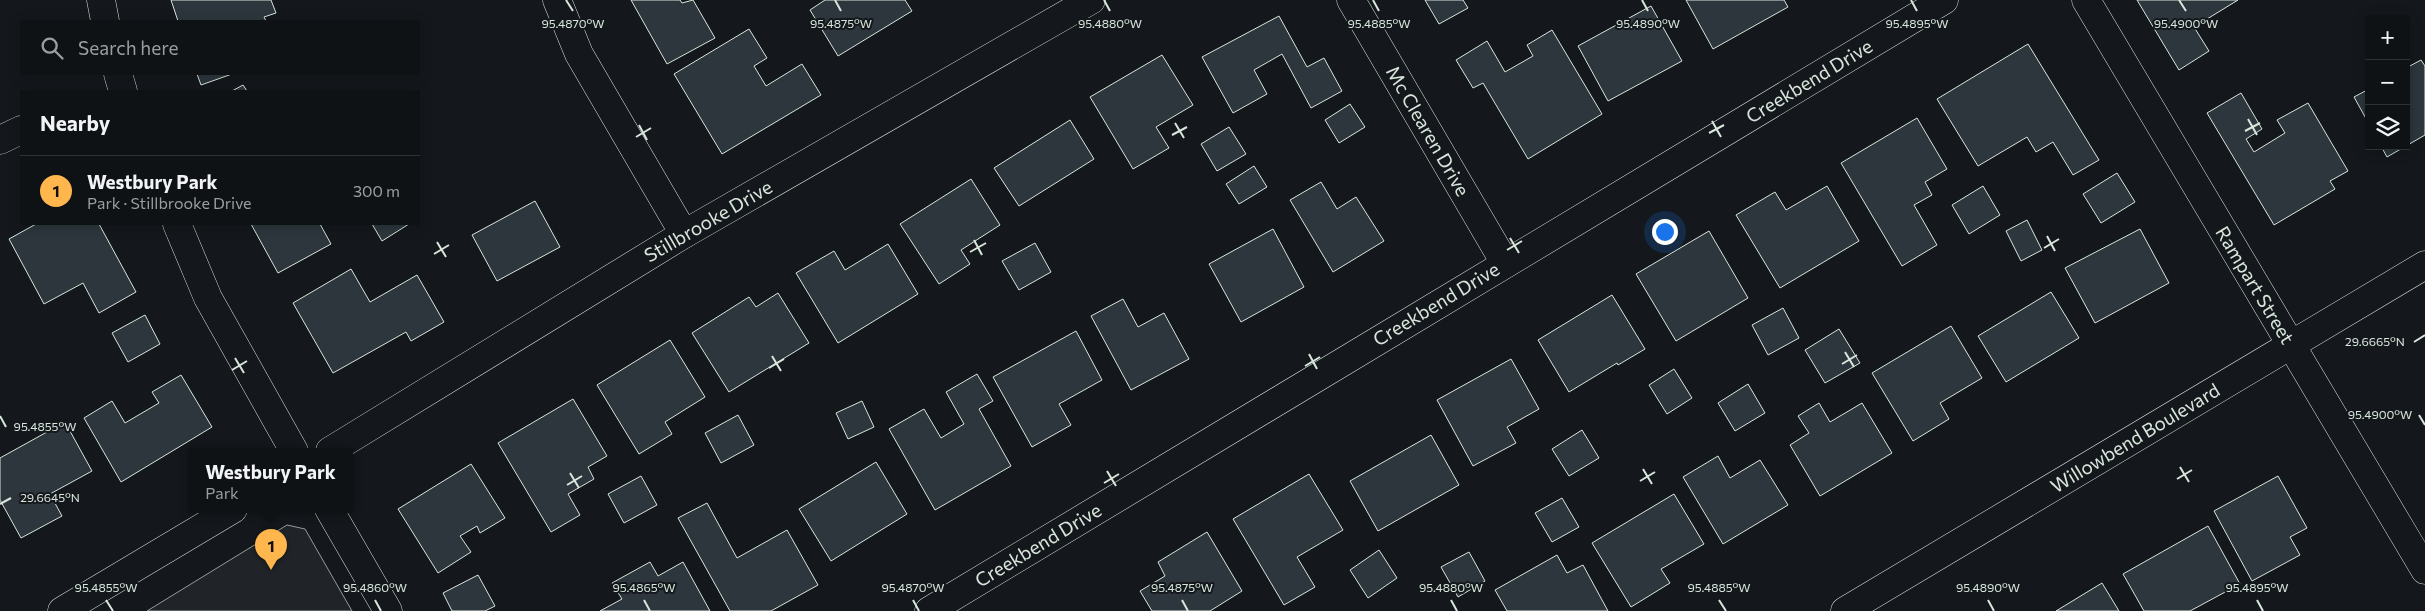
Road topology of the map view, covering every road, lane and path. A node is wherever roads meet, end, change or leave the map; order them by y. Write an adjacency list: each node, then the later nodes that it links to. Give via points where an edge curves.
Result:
1 (101, 0): 7 (street)
2 (557, 0): 11 (street, via 579,54)
3 (1091, 0): 11 (street, Stillbrooke Drive)
4 (1351, 0): 12 (street, Mc Clearen Drive)
5 (1944, 0): 12 (street, Creekbend Drive)
6 (2086, 0): 14 (street, Rampart Street)
7 (106, 20)
8 (20, 130): 9 (street)
9 (0, 140)
10 (177, 225): 15 (street, via 208,298)
11 (684, 234): 16 (street, Stillbrooke Drive)
12 (1505, 262): 22 (street, Creekbend Drive)
13 (2425, 265): 14 (street, Willowbend Boulevard)
14 (2291, 346): 19 (street, Rampart Street); 23 (street, Willowbend Boulevard)
15 (292, 448)
16 (335, 448)
17 (226, 513): 20 (street)
18 (331, 513): 21 (street)
19 (2425, 570)
20 (62, 611)
21 (388, 611)
22 (929, 611)
23 (1845, 611)

